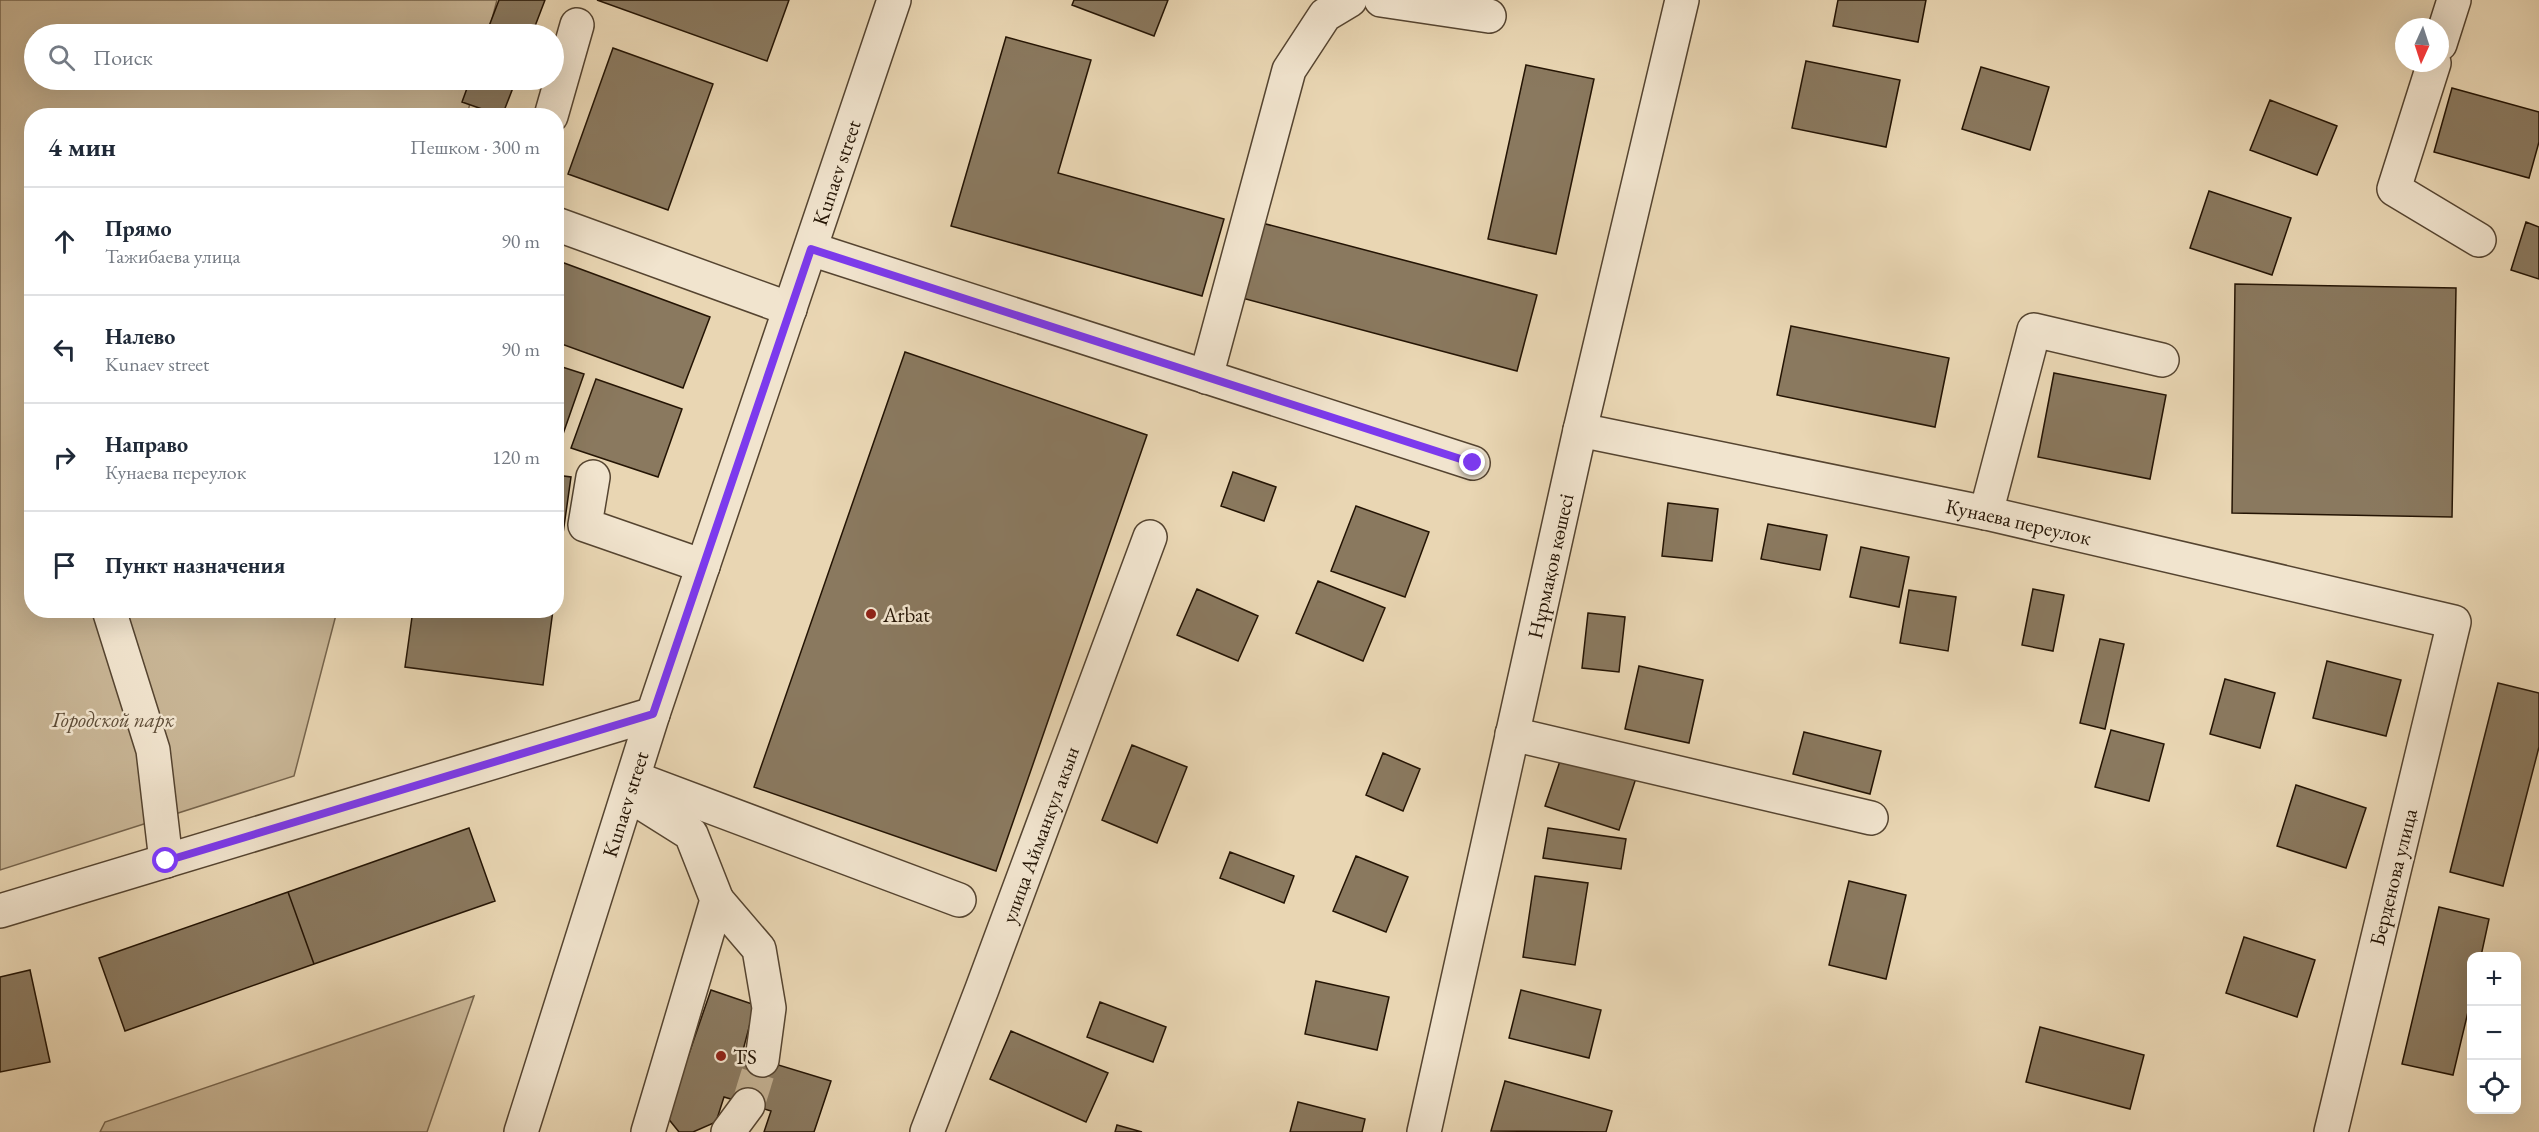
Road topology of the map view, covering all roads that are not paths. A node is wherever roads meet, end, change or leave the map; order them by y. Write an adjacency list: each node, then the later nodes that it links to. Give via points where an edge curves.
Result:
1 (894, 0): 15 (street, Kunaev street)
2 (1350, 0): 18 (street, via 1325,15 1288,70)
3 (1381, 0): 6 (street)
4 (1682, 0): 19 (street, Нұрмақов көшесі)
5 (2454, 0): 7 (street)
6 (1489, 16)
7 (2448, 18)
8 (577, 25): 9 (street)
9 (564, 70)
10 (2431, 72): 14 (street, via 2394,189)
11 (558, 90): 12 (street)
12 (553, 108)
13 (564, 227): 16 (street)
14 (2479, 240)
15 (811, 249): 16 (street, Kunaev street); 18 (street)
16 (790, 309): 24 (street, Kunaev street)
17 (2162, 360): 22 (street, via 2034,330)
18 (1206, 377): 20 (street)
19 (1581, 430): 22 (street, Кунаева переулок); 28 (street, Нұрмақов көшесі)
20 (1473, 463)
21 (593, 477): 24 (street, via 585,525)
22 (1986, 513): 26 (street, Кунаева переулок)
23 (1150, 537): 40 (street, улица Айманкул акын)
24 (703, 566): 27 (street, Kunaev street)
25 (112, 618): 31 (street, via 153,750)
26 (2454, 622): 42 (street, Берденова улица)
27 (653, 714): 29 (street, Kunaev street); 31 (street)
28 (1512, 734): 30 (street); 41 (street, Нұрмақов көшесі)
29 (632, 787): 32 (street, via 691,834); 33 (street); 37 (street, Kunaev street)
30 (1871, 818)
31 (166, 861): 34 (street)
32 (717, 900): 35 (street, via 759,949 769,1008); 38 (street)
33 (959, 900)
34 (0, 911)
35 (762, 1060)
36 (748, 1105): 39 (street)
37 (522, 1132)
38 (648, 1132)
39 (728, 1132)
40 (927, 1132)
41 (1424, 1132)
42 (2331, 1132)

